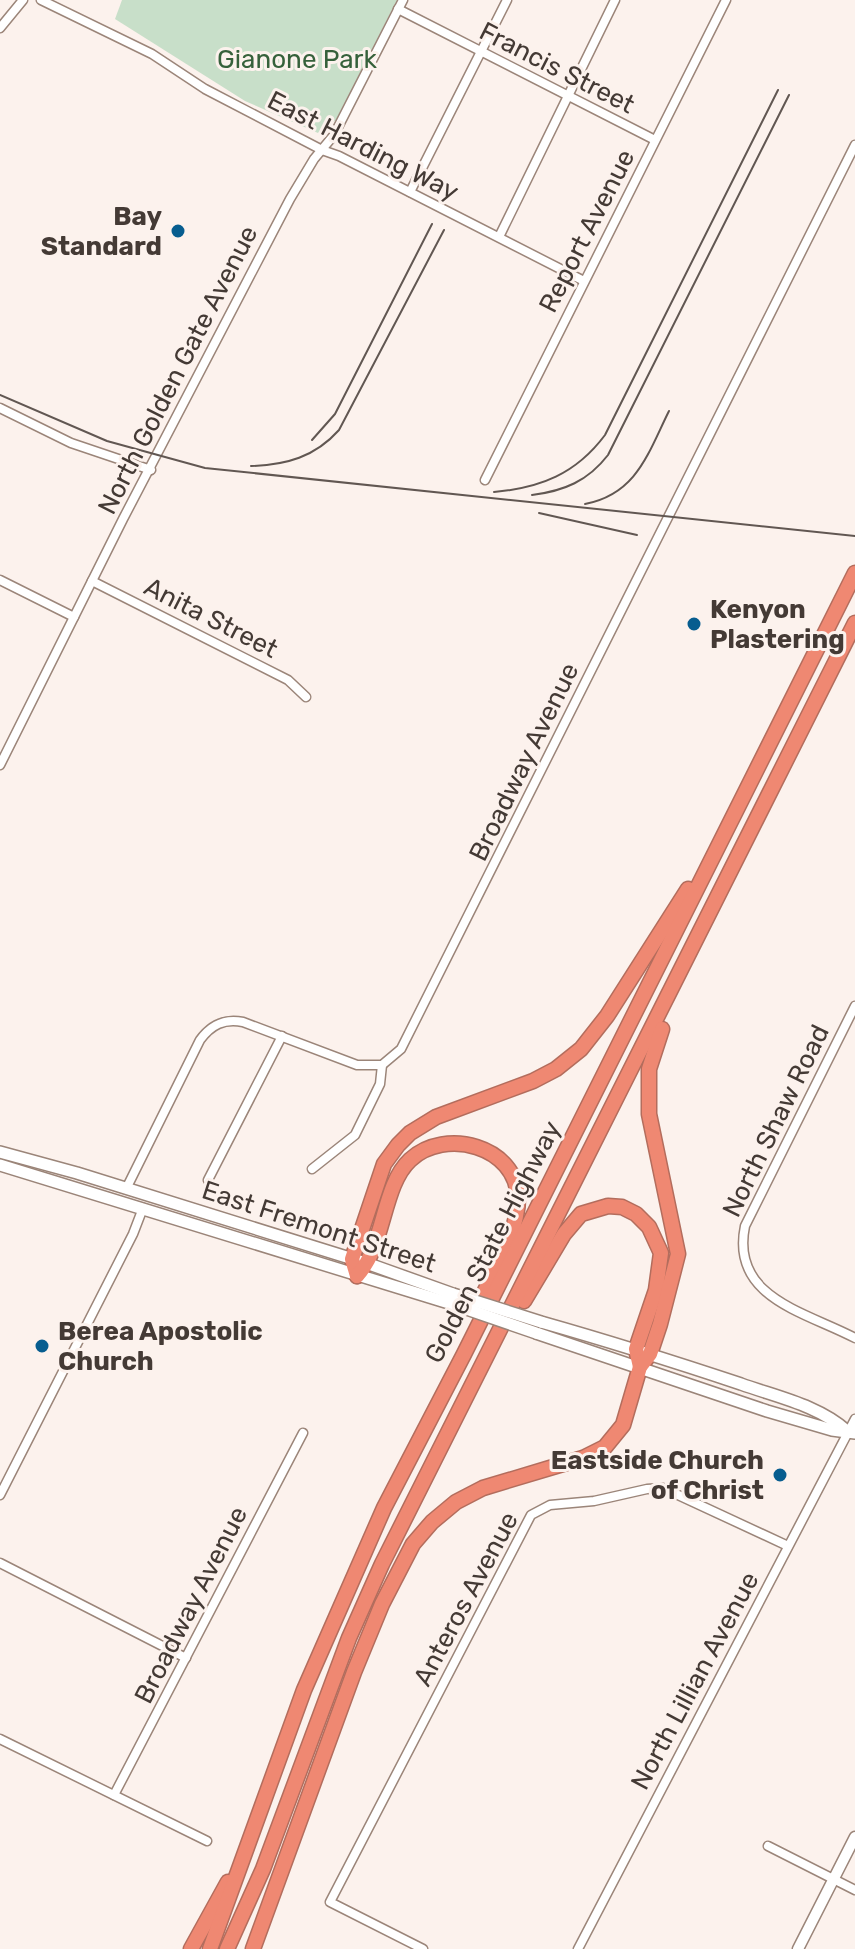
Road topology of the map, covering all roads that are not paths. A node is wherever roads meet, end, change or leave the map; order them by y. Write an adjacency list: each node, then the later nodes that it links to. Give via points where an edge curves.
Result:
1 (23, 0): 7 (street)
2 (41, 0): 12 (street, East Harding Way, via 152,54 205,89)
3 (507, 0): 8 (street)
4 (615, 0): 9 (street)
5 (725, 0): 10 (street, Report Avenue)
6 (401, 4): 8 (street, Francis Street); 12 (street, North Golden Gate Avenue)
7 (0, 28)
8 (481, 52): 9 (street, Francis Street); 13 (street)
9 (569, 96): 10 (street, Francis Street); 14 (street)
10 (655, 140): 15 (street, Report Avenue)
11 (855, 145): 30 (street, Broadway Avenue, via 422,1010 401,1049)
12 (322, 150): 13 (street, East Harding Way); 17 (street, North Golden Gate Avenue, via 285,209)
13 (410, 192): 14 (street, East Harding Way)
14 (499, 237): 15 (street, East Harding Way)
15 (584, 281): 18 (street, Report Avenue)
16 (0, 408): 17 (street, via 71,443)
17 (151, 470): 21 (street, North Golden Gate Avenue)
18 (485, 480)
19 (855, 573): 26 (highway, Golden State Highway)
20 (0, 580): 22 (street)
21 (92, 581): 22 (street, North Golden Gate Avenue); 24 (street, Anita Street, via 283,677)
22 (74, 617): 25 (street, North Golden Gate Avenue)
23 (855, 623): 27 (highway, Golden State Highway)
24 (306, 697)
25 (1, 762)
26 (722, 839): 38 (highway, via 581,1049 533,1081 436,1117 398,1145 384,1164); 46 (highway, Golden State Highway)
27 (703, 924): 42 (highway, Golden State Highway); 45 (highway, via 657,1039 647,1081 678,1254 670,1293)
28 (855, 1006): 44 (street, North Shaw Road, via 745,1226 742,1248 748,1271 764,1292)
29 (282, 1036): 30 (street, via 349,1063); 34 (street); 35 (street, via 236,1021 209,1030)
30 (382, 1065): 33 (street, via 380,1084 355,1135)
31 (0, 1152): 35 (main road, East Fremont Street)
32 (0, 1165): 37 (main road, East Fremont Street)
33 (312, 1169)
34 (208, 1180)
35 (126, 1189): 36 (main road, East Fremont Street)
36 (147, 1194): 37 (main road); 38 (main road, East Fremont Street)
37 (143, 1208): 40 (main road, East Fremont Street); 51 (street)
38 (352, 1259): 39 (main road, East Fremont Street); 40 (highway)
39 (369, 1264): 40 (highway); 41 (main road, East Fremont Street); 46 (highway, via 399,1176 414,1156 435,1145 458,1142 482,1148 502,1162 513,1178 517,1208 468,1327)
40 (357, 1276): 41 (main road, East Fremont Street)
41 (452, 1299): 43 (main road, East Fremont Street, bridge)
42 (508, 1314): 45 (highway, via 522,1305 581,1214 622,1207 649,1227 661,1253); 63 (highway, Golden State Highway, via 349,1638)
43 (539, 1327): 45 (main road, East Fremont Street); 47 (main road, East Fremont Street)
44 (855, 1338)
45 (643, 1351): 47 (highway); 49 (main road, East Fremont Street, via 830,1416)
46 (464, 1354): 60 (highway, Golden State Highway, via 345,1594)
47 (640, 1367): 49 (main road, East Fremont Street, via 767,1411); 68 (highway, via 623,1425 605,1447 483,1488 456,1502 413,1544 354,1672)
48 (855, 1419): 49 (street)
49 (851, 1432): 52 (street, North Lillian Avenue)
50 (303, 1433): 54 (street, Broadway Avenue)
51 (0, 1495)
52 (788, 1546): 69 (street, Anteros Avenue, via 658,1488 550,1505 526,1520 330,1902); 70 (street, North Lillian Avenue)
53 (0, 1563): 54 (street)
54 (186, 1658): 56 (street, Broadway Avenue)
55 (0, 1739): 56 (street)
56 (114, 1795): 58 (street)
57 (855, 1837): 61 (street)
58 (207, 1841)
59 (768, 1846): 61 (street)
60 (246, 1851): 64 (highway); 65 (highway, Golden State Highway)
61 (834, 1879): 62 (street); 71 (street)
62 (855, 1890)
63 (242, 1913): 66 (highway, Golden State Highway); 67 (highway)
64 (191, 1949)
65 (210, 1949)
66 (227, 1949)
67 (236, 1949)
68 (253, 1949)
69 (423, 1949)
70 (578, 1949)
71 (798, 1949)

